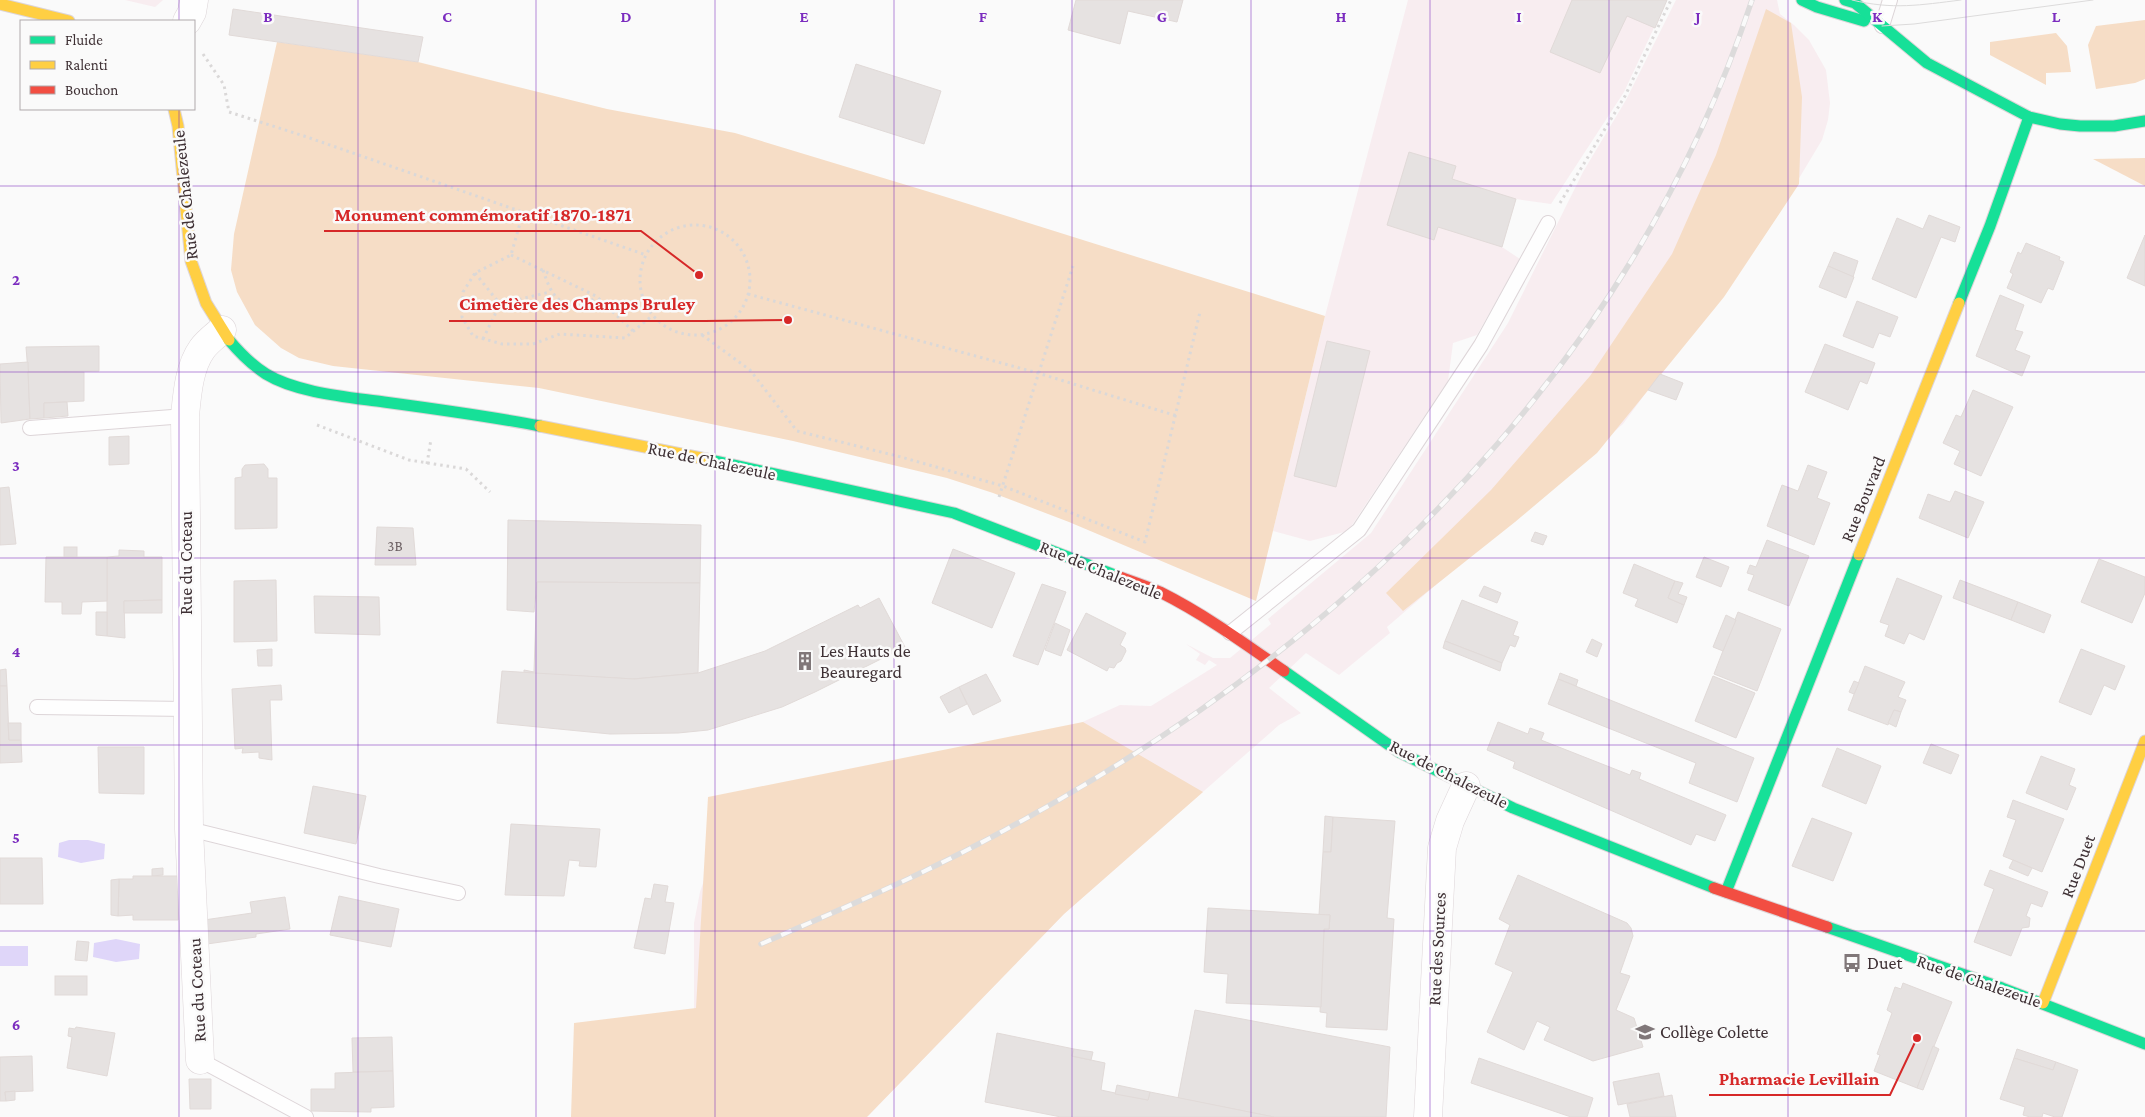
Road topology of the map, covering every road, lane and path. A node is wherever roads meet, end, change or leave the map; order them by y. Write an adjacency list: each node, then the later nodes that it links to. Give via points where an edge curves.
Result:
1 (194, 0): 8 (street)
2 (1671, 0): 15 (path, via 1625,96)
3 (1802, 0): 9 (street)
4 (1845, 0): 9 (street)
5 (1890, 0): 9 (lane)
6 (0, 4): 7 (street)
7 (65, 20)
8 (188, 20)
9 (1882, 26): 12 (street, via 1927,63)
10 (203, 54): 14 (path, via 224,84 229,112)
11 (174, 110): 27 (street, Rue de Chalezeule, via 191,261 206,303)
12 (2029, 117): 13 (street, via 2080,126 2114,126); 47 (street, Rue Bouvard, via 1990,226)
13 (2145, 121)
14 (523, 213): 16 (path); 17 (path)
15 (1548, 223): 41 (lane, via 1481,345 1359,530)
16 (510, 255): 19 (path); 20 (path)
17 (646, 255): 22 (path, via 662,235 678,227 696,225 713,228 729,236 742,250 749,268); 26 (path, via 641,264 639,282 643,300)
18 (1073, 266): 31 (path)
19 (543, 270): 21 (path); 23 (path)
20 (475, 273): 24 (path); 30 (path, via 463,292 462,317 472,336)
21 (550, 292): 23 (path, via 566,305 585,308); 24 (path)
22 (748, 294): 29 (path, via 735,319 720,330); 31 (path)
23 (596, 296): 28 (path)
24 (500, 304): 30 (path)
25 (1200, 312): 33 (path)
26 (652, 316): 28 (path); 29 (path, via 666,328 683,335)
27 (222, 330): 32 (street, Rue du Coteau, via 203,348 196,360); 41 (street, Rue de Chalezeule, via 240,353 266,374 299,387 492,417 617,441 954,513 1159,592)
28 (634, 331): 30 (path, via 625,338 560,334 533,344 502,344)
29 (702, 335): 38 (path, via 750,370 797,431)
30 (483, 339)
31 (1038, 373): 33 (path); 38 (path)
32 (185, 416): 35 (lane); 43 (street, Rue du Coteau)
33 (1177, 416): 38 (path, via 1145,542)
34 (311, 423): 37 (path, via 372,448)
35 (30, 428)
36 (432, 436): 37 (path)
37 (427, 464): 39 (path, via 466,469)
38 (1003, 486): 40 (path)
39 (490, 492)
40 (998, 498)
41 (1230, 633): 45 (street, Rue de Chalezeule, via 1399,752)
42 (37, 706): 43 (lane)
43 (187, 709): 46 (street, Rue du Coteau)
44 (2145, 740): 49 (street, Rue Duet)
45 (1466, 786): 47 (street, Rue de Chalezeule, via 1513,808); 53 (street, Rue des Sources, via 1442,848)
46 (190, 829): 48 (lane); 51 (street, Rue du Coteau)
47 (1726, 892): 49 (street, Rue de Chalezeule)
48 (458, 893)
49 (2043, 1004): 50 (street, Rue de Chalezeule)
50 (2145, 1044)
51 (200, 1060): 52 (lane, Rue du Coteau)
52 (306, 1117)
53 (1428, 1117)

